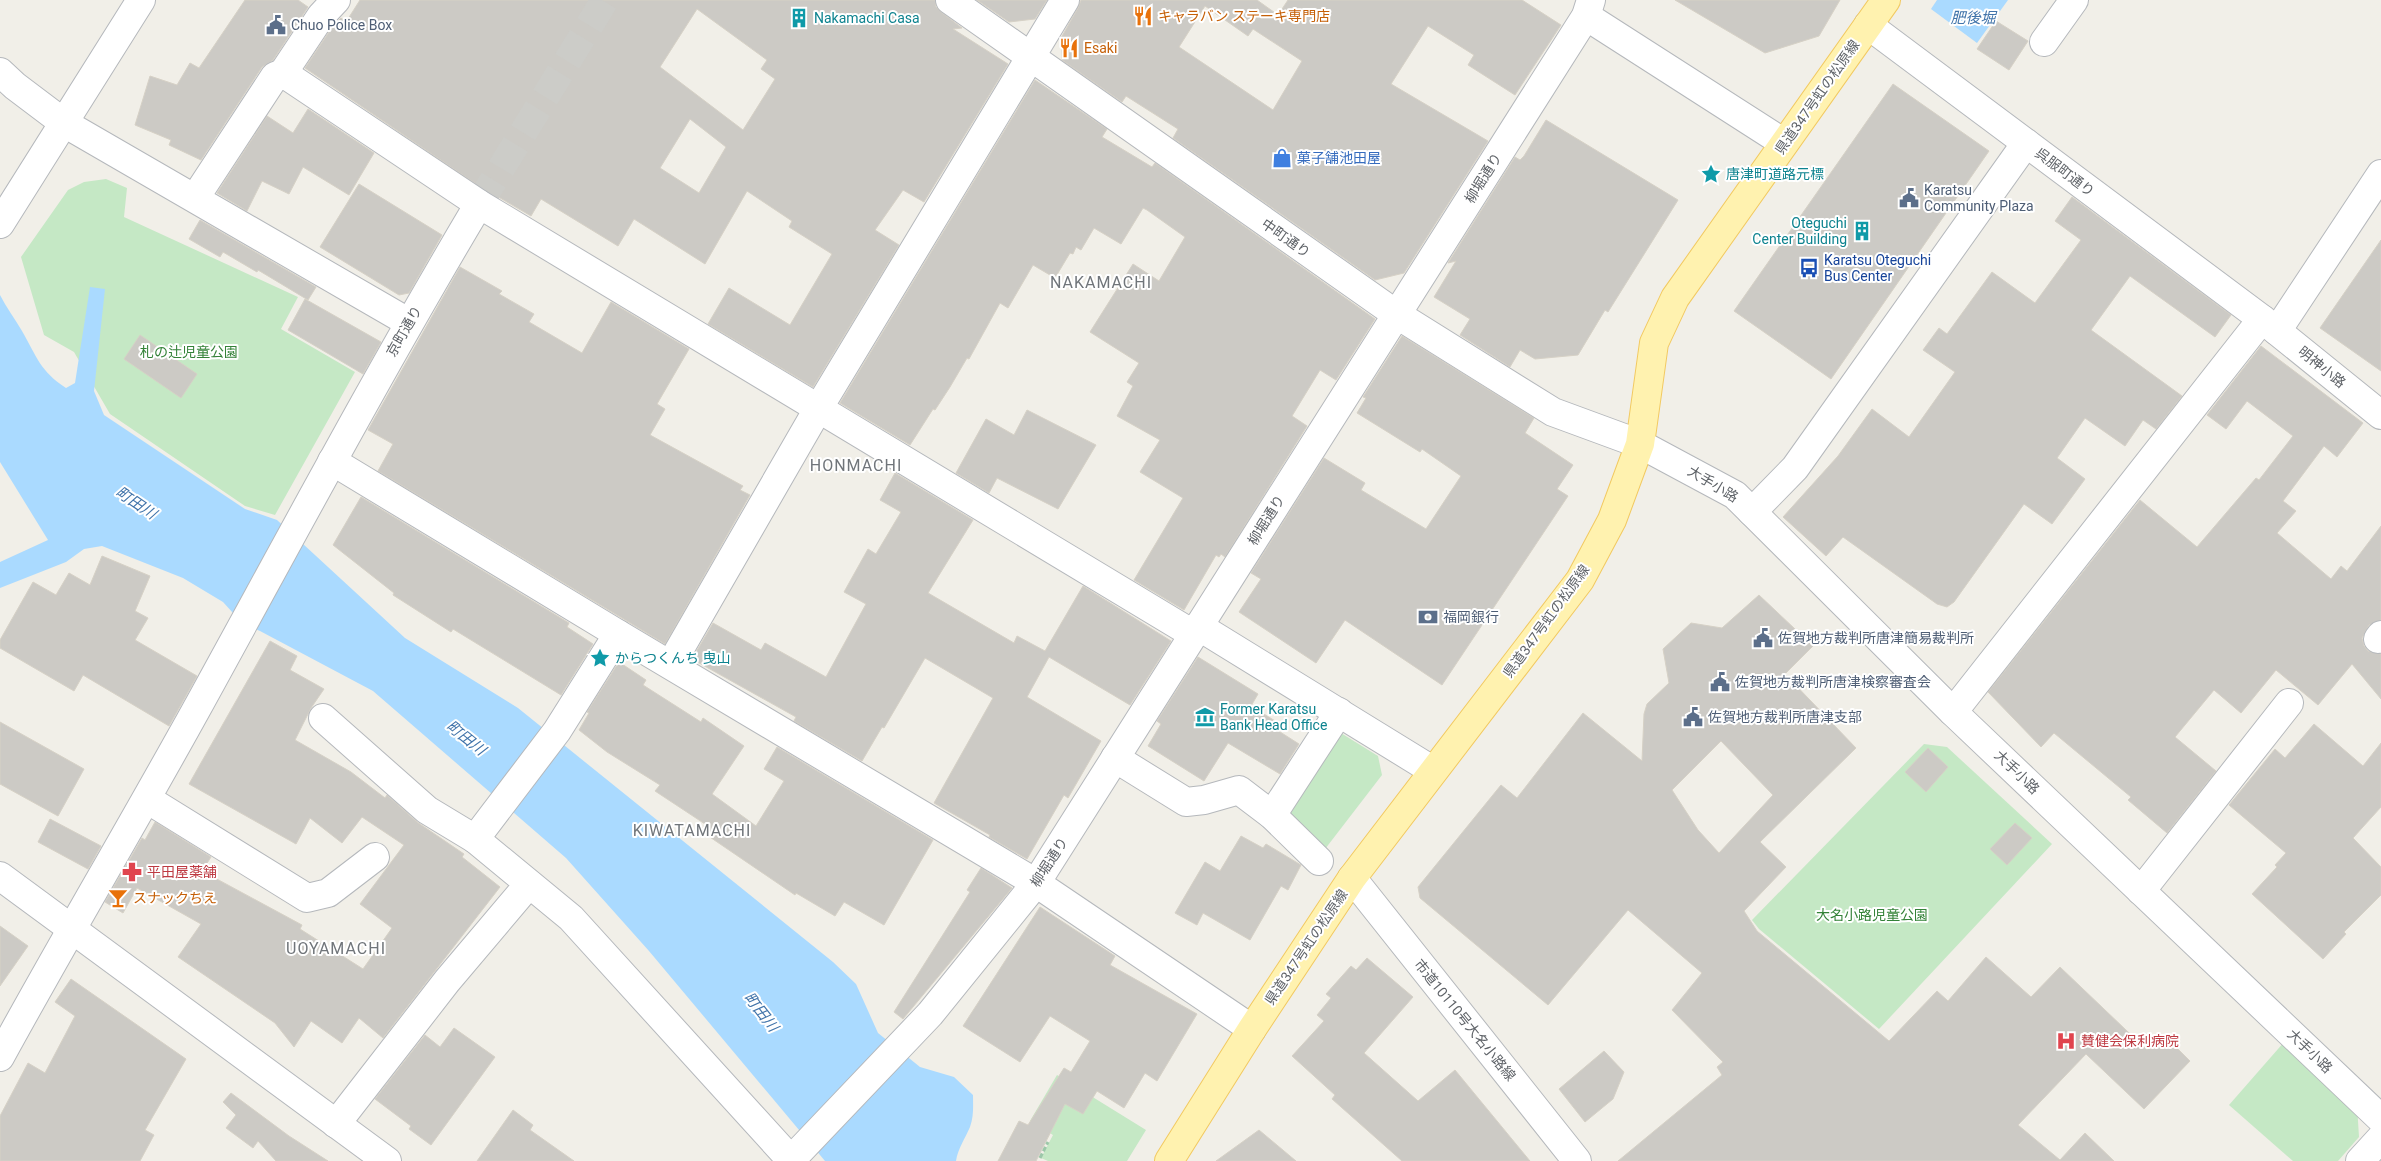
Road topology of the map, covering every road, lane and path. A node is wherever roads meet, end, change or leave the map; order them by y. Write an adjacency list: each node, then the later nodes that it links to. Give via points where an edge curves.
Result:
1 (141, 0): 13 (street)
2 (336, 0): 12 (street, via 321,16)
3 (950, 0): 10 (street, 中町通り)
4 (1065, 0): 10 (street)
5 (1886, 0): 8 (main road, 県道347号虹の松原線)
6 (2074, 0): 9 (street)
7 (1588, 8): 14 (street); 20 (street, 柳堀通り)
8 (1868, 25): 14 (main road, 県道347号虹の松原線); 15 (street, 呉服町通り)
9 (2044, 42)
10 (1030, 58): 20 (street, 中町通り); 23 (street)
11 (0, 72): 13 (street)
12 (283, 73): 17 (street, via 275,76); 18 (street)
13 (64, 123): 17 (street); 19 (street)
14 (1784, 143): 25 (main road, 県道347号虹の松原線, via 1675,298 1654,343)
15 (2026, 143): 22 (street, 呉服町通り); 27 (street, via 1795,468)
16 (2381, 174): 22 (street)
17 (195, 198): 21 (street)
18 (479, 204): 21 (street, 京町通り); 23 (street)
19 (0, 224)
20 (1396, 314): 25 (street, 中町通り, via 1553,412); 28 (street, 柳堀通り)
21 (408, 322): 26 (street, 京町通り)
22 (2270, 325): 24 (street, 明神小路); 33 (street)
23 (818, 410): 28 (street); 30 (street)
24 (2381, 415)
25 (1640, 444): 27 (street, 大手小路, via 1735,494); 36 (main road, 県道347号虹の松原線, via 1612,520 1580,580)
26 (332, 461): 29 (street); 37 (street, 京町通り)
27 (1752, 512): 33 (street, 大手小路)
28 (1196, 630): 32 (street); 35 (street, 柳堀通り)
29 (618, 634): 30 (street); 39 (street, via 557,731)
30 (671, 664): 44 (street)
31 (2289, 703): 46 (street)
32 (1339, 712): 36 (street); 38 (street)
33 (1953, 712): 46 (street, 大手小路)
34 (323, 718): 39 (street, via 427,810)
35 (1115, 758): 38 (street, via 1186,802 1239,790); 44 (street, 柳堀通り)
36 (1432, 770): 43 (main road, 県道347号虹の松原線)
37 (146, 799): 40 (street, via 307,898 328,893); 47 (street, 京町通り)
38 (1272, 815): 41 (street)
39 (475, 839): 45 (street)
40 (376, 858)
41 (1319, 861)
42 (0, 876): 47 (street)
43 (1352, 878): 48 (main road, 県道347号虹の松原線); 58 (street, 市道10110号大名小路線)
44 (1036, 883): 48 (street); 55 (street, 柳堀通り, via 930,1014)
45 (529, 884): 51 (street, via 447,981); 55 (street, via 571,918)
46 (2141, 891): 50 (street, 大手小路)
47 (71, 928): 49 (street, 京町通り); 51 (street)
48 (1252, 1029): 57 (main road, 県道347号虹の松原線)
49 (0, 1057)
50 (2381, 1119)
51 (336, 1124): 56 (street)
52 (2381, 1138): 59 (street)
53 (1048, 1142): 54 (path)
54 (1040, 1158)
55 (790, 1160)
56 (387, 1161)
57 (1169, 1161)
58 (1578, 1161)
59 (2360, 1161)

